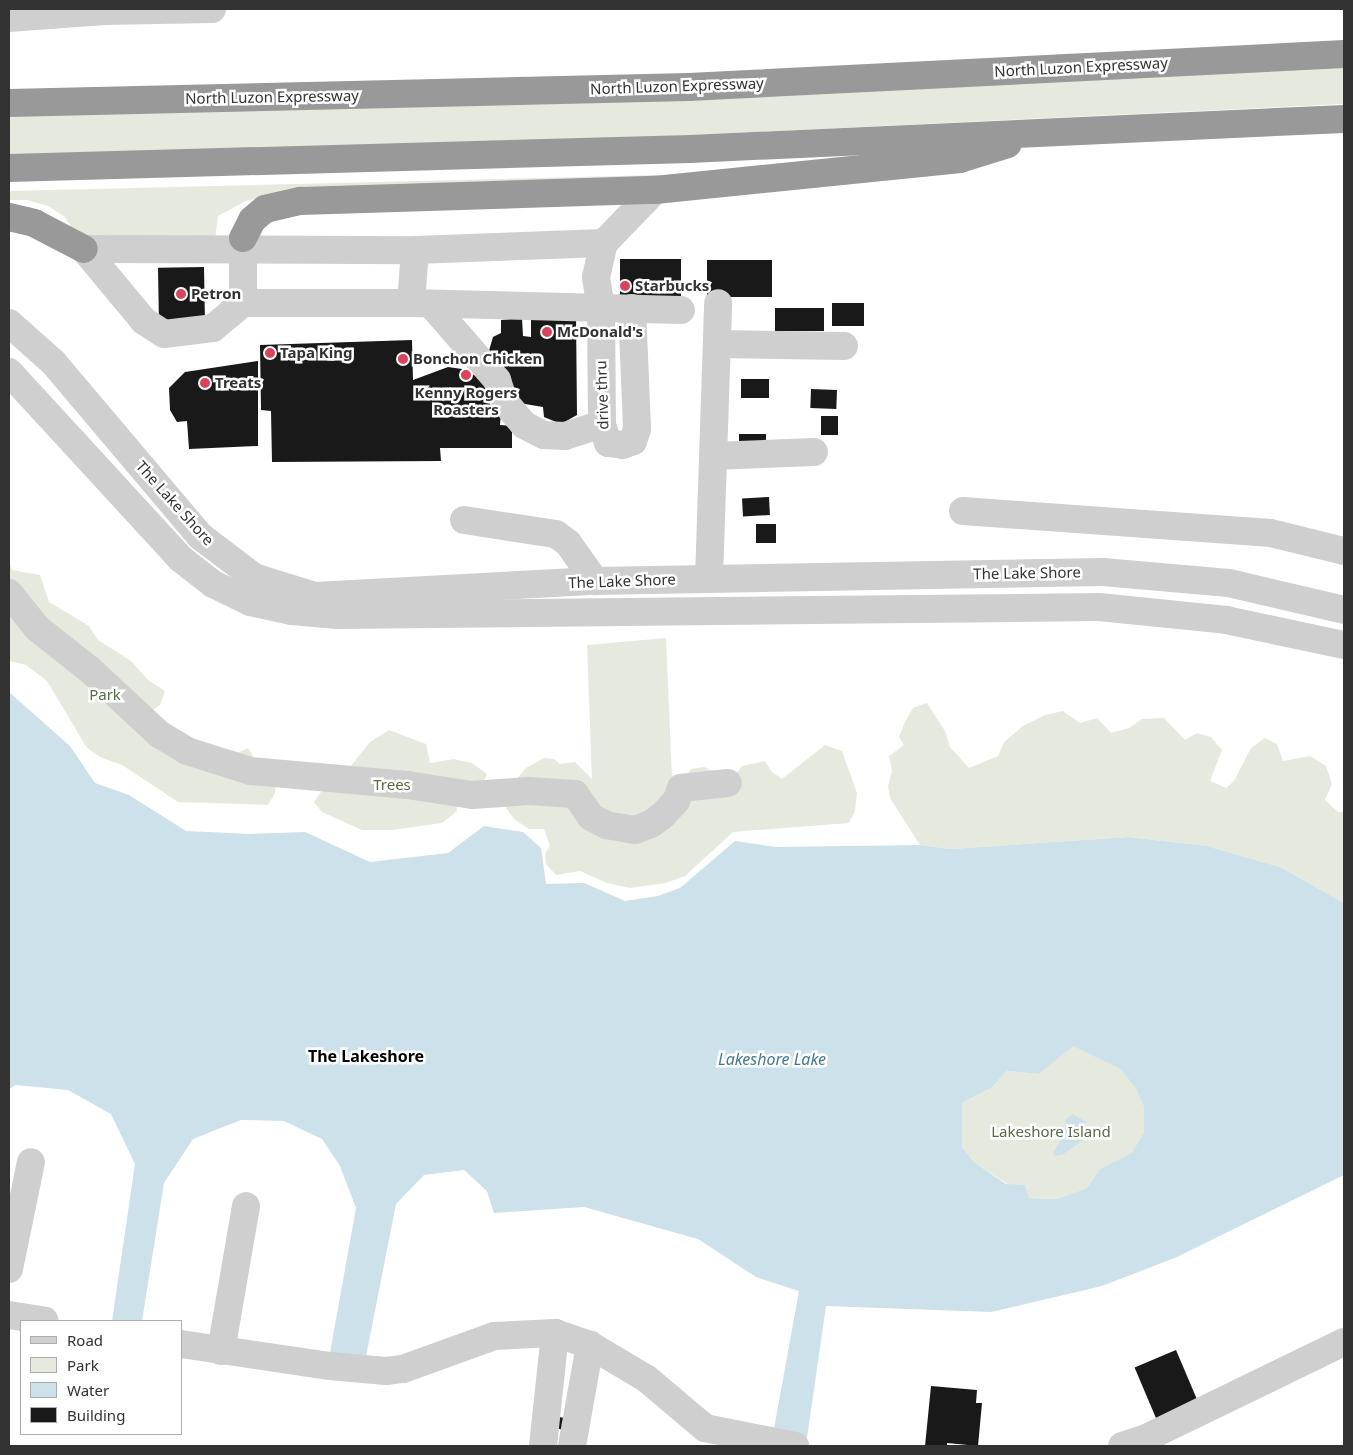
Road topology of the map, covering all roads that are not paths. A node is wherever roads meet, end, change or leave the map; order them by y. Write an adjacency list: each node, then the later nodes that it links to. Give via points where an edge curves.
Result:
1 (212, 9): 2 (street)
2 (104, 10): 3 (street)
3 (9, 18)
4 (1344, 54): 5 (highway, North Luzon Expressway, via 689,86)
5 (9, 103)
6 (1344, 119): 7 (highway)
7 (1044, 132): 8 (highway, via 670,150); 9 (highway, via 960,159)
8 (9, 168)
9 (655, 190): 11 (street); 12 (highway, via 300,201 265,209 252,220)
10 (9, 217): 13 (highway, via 34,223)
11 (604, 243): 14 (street); 19 (street, drive thru, via 596,277)
12 (242, 244): 13 (street); 14 (street); 15 (street)
13 (84, 249): 15 (street, via 144,321 164,334 213,328)
14 (415, 250): 16 (street)
15 (243, 303): 16 (street)
16 (421, 303): 19 (street); 25 (street, via 497,380 504,401 524,424 544,436 565,436)
17 (718, 303): 22 (street)
18 (632, 308): 19 (street); 20 (street); 25 (street, drive thru, via 638,410 633,441 623,445 608,443)
19 (601, 309): 25 (street, drive thru)
20 (681, 310)
21 (9, 323): 28 (street, The Lake Shore, via 53,362)
22 (719, 344): 23 (street); 27 (street)
23 (844, 346)
24 (9, 372): 29 (street, The Lake Shore)
25 (602, 424)
26 (814, 452): 27 (street)
27 (713, 456): 33 (street)
28 (135, 459): 29 (street); 34 (street, The Lake Shore, via 200,536 227,558 254,577 315,596)
29 (110, 482): 37 (street, The Lake Shore, via 181,559 213,584 250,602 338,616)
30 (963, 511): 32 (street, via 1271,533)
31 (464, 520): 34 (street, via 556,534)
32 (1344, 550)
33 (709, 579): 34 (street, The Lake Shore); 36 (street, The Lake Shore, via 1103,572 1229,583)
34 (606, 581): 37 (street)
35 (9, 593): 39 (street, via 37,628 159,734 187,751 251,771 407,785 472,795 529,791 575,794 591,817 606,825 635,830 663,815 676,801 681,788)
36 (1344, 610)
37 (617, 611): 38 (street, The Lake Shore, via 1099,607 1226,620)
38 (1344, 645)
39 (728, 782)
40 (31, 1162): 42 (street)
41 (246, 1206): 49 (street)
42 (9, 1269)
43 (9, 1315): 44 (street)
44 (39, 1320)
45 (555, 1333): 48 (street); 49 (street, via 494,1336 403,1369 386,1371); 50 (street)
46 (1344, 1342): 53 (street, via 1144,1439)
47 (182, 1344): 49 (street)
48 (590, 1345): 51 (street); 52 (street, via 648,1379 705,1428)
49 (221, 1351)
50 (544, 1446)
51 (572, 1446)
52 (795, 1446)
53 (1122, 1446)

